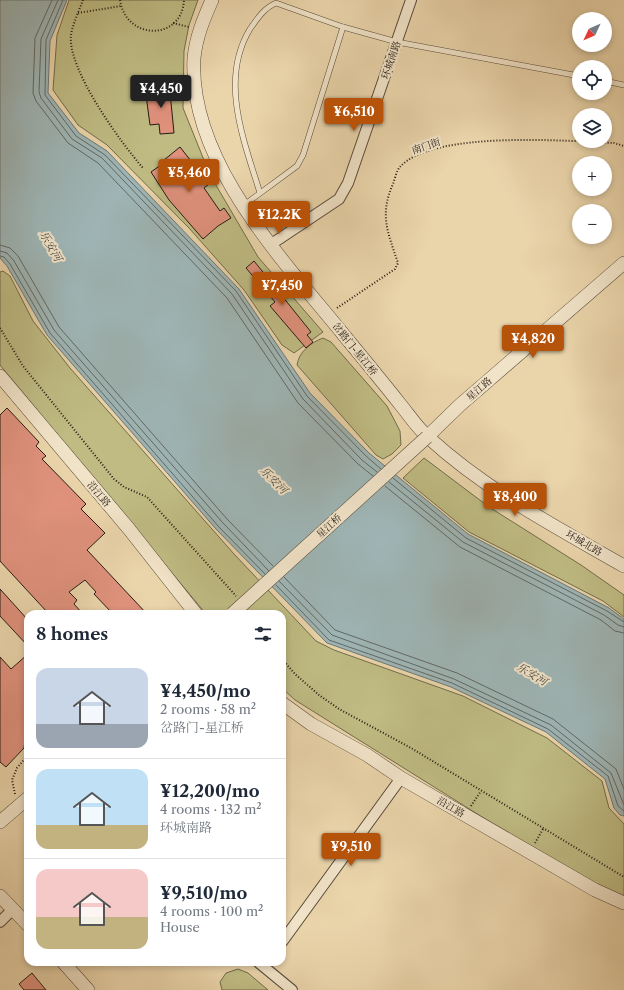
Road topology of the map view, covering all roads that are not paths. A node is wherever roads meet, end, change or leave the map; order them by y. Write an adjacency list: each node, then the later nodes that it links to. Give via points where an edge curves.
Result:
1 (212, 0): 9 (street, 岔路门-星江桥, via 200,30 194,57 195,87 202,122)
2 (411, 0): 4 (street, 环城南路)
3 (343, 27): 4 (lane); 8 (lane, via 303,155 297,166); 8 (lane, via 276,4 270,6 257,19 245,38 237,57 234,79 242,133)
4 (397, 42): 5 (lane); 10 (street, 环城南路, via 342,194)
5 (572, 75)
6 (612, 83): 7 (lane)
7 (624, 86)
8 (260, 193): 9 (lane)
9 (243, 206): 10 (street, 岔路门-星江桥)
10 (270, 245): 13 (street, 岔路门-星江桥)
11 (624, 263): 13 (street, 星江路, via 460,405)
12 (0, 376): 15 (street, 沿江路, via 129,529)
13 (427, 437): 14 (street, 环城北路, via 471,473 514,503); 16 (street, 星江桥, bridge)
14 (624, 566)
15 (193, 610)
16 (236, 610)
17 (286, 706): 18 (street, 沿江路, via 310,724 367,755)
18 (401, 778): 22 (street, 沿江路, via 595,890); 26 (street)
19 (24, 802): 20 (street)
20 (0, 822)
21 (0, 896): 23 (street)
22 (624, 903)
23 (13, 909): 24 (street); 25 (street)
24 (24, 921)
25 (0, 922)
26 (286, 936)
27 (67, 966): 29 (street)
28 (265, 966): 30 (street)
29 (88, 990)
30 (292, 990)

